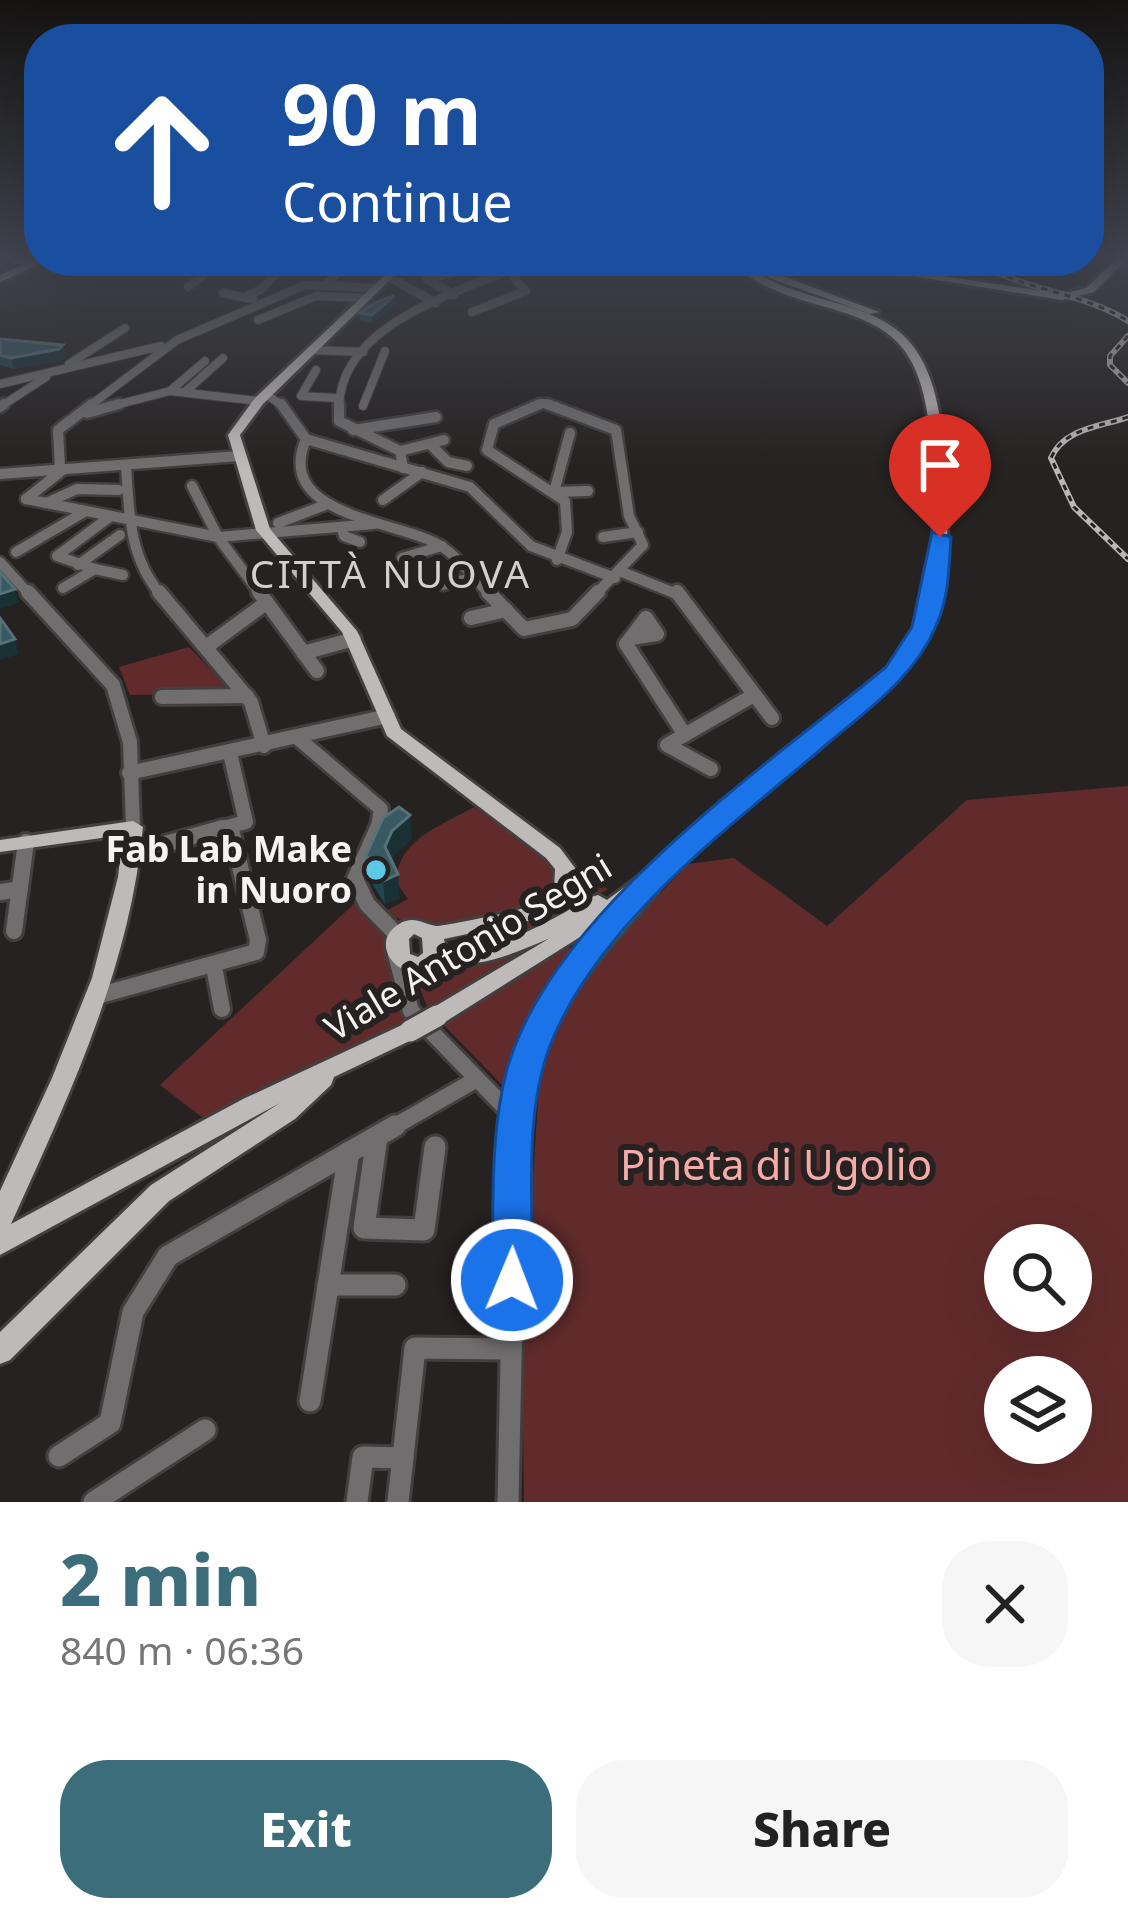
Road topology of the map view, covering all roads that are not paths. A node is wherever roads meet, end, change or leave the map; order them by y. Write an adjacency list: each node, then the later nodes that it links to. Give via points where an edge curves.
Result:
1 (207, 327): 7 (street)
2 (334, 327): 8 (main road)
3 (390, 327): 10 (street)
4 (877, 327): 33 (main road, via 919,362)
5 (898, 327): 33 (main road, via 930,358 940,416)
6 (125, 328): 13 (street)
7 (166, 345): 13 (street); 25 (street)
8 (312, 350): 10 (street); 21 (main road)
9 (385, 351): 17 (street)
10 (363, 352): 16 (street)
11 (223, 358): 20 (street)
12 (205, 361): 19 (street)
13 (67, 368): 15 (street)
14 (316, 370): 22 (street, via 301,396)
15 (49, 372): 18 (street); 23 (street)
16 (346, 375): 17 (street); 22 (street)
17 (375, 376): 24 (street)
18 (0, 384)
19 (170, 392): 20 (street); 25 (street)
20 (184, 392): 21 (street)
21 (262, 397): 31 (street, via 282,405); 37 (main road, via 236,427)
22 (336, 398): 28 (street, via 339,421)
23 (0, 406)
24 (363, 406)
25 (80, 414): 40 (street, via 58,430)
26 (436, 417): 27 (street)
27 (422, 419): 28 (street); 29 (street)
28 (353, 430): 35 (street)
29 (418, 432)
30 (570, 433): 43 (street)
31 (306, 439): 39 (street); 49 (street, via 300,459)
32 (444, 440): 34 (street)
33 (935, 444): 99 (main road, Viale Antonio Segni, via 937,586 896,672)
34 (431, 446): 35 (street); 36 (street, via 448,462)
35 (400, 451): 39 (street)
36 (493, 454): 43 (street); 56 (street, via 487,446 494,424 543,403 605,423 616,430)
37 (239, 456): 38 (street); 54 (main road)
38 (126, 464): 40 (street); 52 (street)
39 (403, 468): 41 (street)
40 (62, 469): 42 (street); 48 (street, via 26,499)
41 (422, 472): 47 (street); 64 (street, via 470,488 513,533)
42 (0, 474)
43 (556, 485): 46 (street); 64 (street, via 570,513)
44 (192, 486): 58 (street)
45 (119, 490): 48 (street, via 77,489)
46 (587, 491)
47 (383, 500)
48 (46, 503): 50 (street)
49 (325, 505): 53 (street); 54 (street)
50 (86, 511): 51 (street); 62 (street)
51 (111, 516): 52 (street); 66 (street, via 57,556)
52 (130, 520): 58 (street); 78 (street, via 143,573)
53 (379, 522): 55 (street); 61 (street)
54 (271, 526): 55 (street); 58 (street); 77 (main road)
55 (342, 529): 60 (street)
56 (638, 532): 59 (street); 69 (street, via 643,545)
57 (121, 535): 66 (street)
58 (218, 537): 73 (street)
59 (603, 537)
60 (360, 542)
61 (442, 546): 63 (street); 70 (street)
62 (16, 552)
63 (402, 558)
64 (556, 560): 69 (street)
65 (0, 562): 93 (street, via 113,685 130,742)
66 (78, 565): 67 (street)
67 (94, 569): 68 (street); 72 (street)
68 (123, 575)
69 (618, 575): 74 (street, via 572,619 524,629); 81 (street, via 675,590)
70 (475, 577): 71 (street); 74 (street)
71 (443, 585)
72 (63, 588)
73 (266, 603): 78 (street); 79 (street)
74 (506, 610): 75 (street)
75 (471, 618)
76 (646, 618): 87 (street, via 626,644)
77 (354, 639): 79 (street); 85 (main road)
78 (206, 647): 82 (street)
79 (303, 653): 80 (street)
80 (317, 671)
81 (754, 695): 84 (street); 86 (street)
82 (247, 696): 83 (street); 90 (street)
83 (162, 697)
84 (724, 712): 87 (street); 88 (street)
85 (388, 716): 89 (street); 102 (main road, via 406,743 560,860 564,892 539,912)
86 (772, 718)
87 (676, 720): 88 (street)
88 (685, 735): 92 (street, via 668,745)
89 (299, 739): 90 (street); 106 (street, via 381,809 382,825 355,879 397,935)
90 (264, 746): 91 (street)
91 (230, 753): 93 (street); 95 (street, via 248,818)
92 (711, 769)
93 (129, 773): 94 (street)
94 (133, 827): 96 (main road); 98 (main road)
95 (230, 830): 98 (street); 109 (street, via 258,940 256,952)
96 (26, 842): 97 (main road); 100 (street)
97 (0, 846)
98 (132, 853): 111 (main road)
99 (661, 870): 105 (main road, Viale Antonio Segni); 107 (main road, via 559,925); 108 (main road)
100 (20, 889): 101 (street); 103 (street)
101 (0, 892)
102 (510, 919): 104 (main road); 106 (main road)
103 (10, 923)
104 (482, 928): 106 (main road); 107 (main road, via 478,941)
105 (559, 942): 108 (main road, via 578,946); 113 (main road, Viale Antonio Segni, bridge)
106 (419, 946): 107 (main road, via 455,961); 110 (street); 110 (street)
107 (491, 950)
108 (585, 960): 115 (main road, via 536,1037)
109 (214, 967): 111 (street); 112 (street)
110 (403, 981): 114 (street, via 411,1011)
111 (92, 997): 119 (main road)
112 (221, 1009)
113 (318, 1077): 120 (main road, Viale Antonio Segni); 125 (main road, via 286,1112 160,1193)
114 (478, 1079): 115 (street); 116 (street)
115 (516, 1119): 126 (street)
116 (377, 1137): 117 (street, via 364,1228 382,1232 424,1230); 118 (street)
117 (436, 1147)
118 (349, 1152): 123 (street); 129 (street, via 168,1256 134,1312 110,1423)
119 (0, 1220)
120 (44, 1225): 121 (main road, Viale Antonio Segni); 122 (main road, Viale Antonio Segni)
121 (0, 1243)
122 (0, 1256)
123 (328, 1285): 124 (street); 127 (street)
124 (395, 1285)
125 (4, 1345)
126 (511, 1349): 130 (street, via 416,1348); 134 (street)
127 (310, 1401)
128 (205, 1430): 131 (street)
129 (59, 1456)
130 (403, 1458): 132 (street, via 362,1457); 133 (street)
131 (94, 1502)
132 (357, 1502)
133 (398, 1502)
134 (508, 1502)

